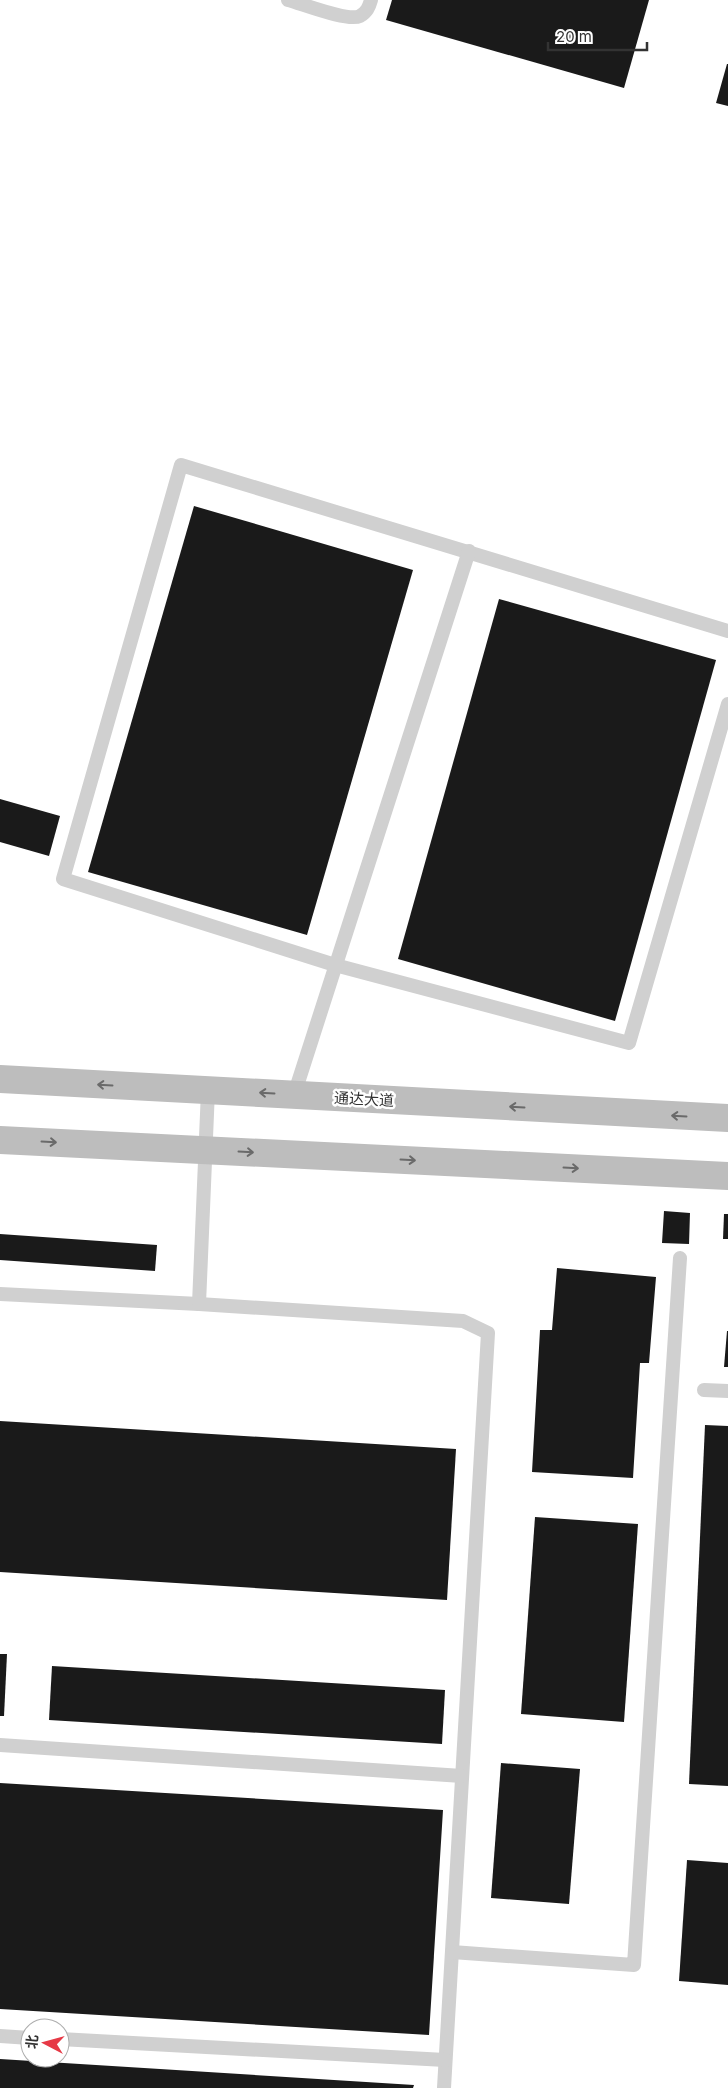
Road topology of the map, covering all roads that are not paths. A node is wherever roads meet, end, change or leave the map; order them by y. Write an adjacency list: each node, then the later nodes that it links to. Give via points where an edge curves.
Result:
1 (288, 0): 2 (lane, via 348,17 359,16 368,9)
2 (371, 0)
3 (469, 551): 4 (lane); 6 (lane); 6 (lane, via 181,465 63,879)
4 (728, 631)
5 (728, 704): 6 (lane, via 629,1043)
6 (335, 965): 9 (lane)
7 (0, 1079): 8 (main road, 通达大道, one-way to 7)
8 (208, 1090): 9 (main road, 通达大道, one-way to 8); 12 (lane)
9 (294, 1095): 10 (main road, 通达大道, one-way to 9)
10 (728, 1118)
11 (0, 1140): 12 (main road, one-way to 12)
12 (206, 1150): 13 (main road, one-way to 13); 16 (lane)
13 (728, 1176)
14 (680, 1258): 21 (lane, via 634,1965)
15 (0, 1294): 16 (lane)
16 (199, 1304): 20 (lane, via 463,1320 488,1333)
17 (704, 1390): 18 (lane)
18 (728, 1391)
19 (0, 1745): 20 (lane)
20 (462, 1776): 21 (lane)
21 (452, 1952): 25 (lane)
22 (0, 2036): 23 (lane)
23 (20, 2037)
24 (70, 2040): 25 (lane)
25 (445, 2060): 26 (lane)
26 (444, 2088)

